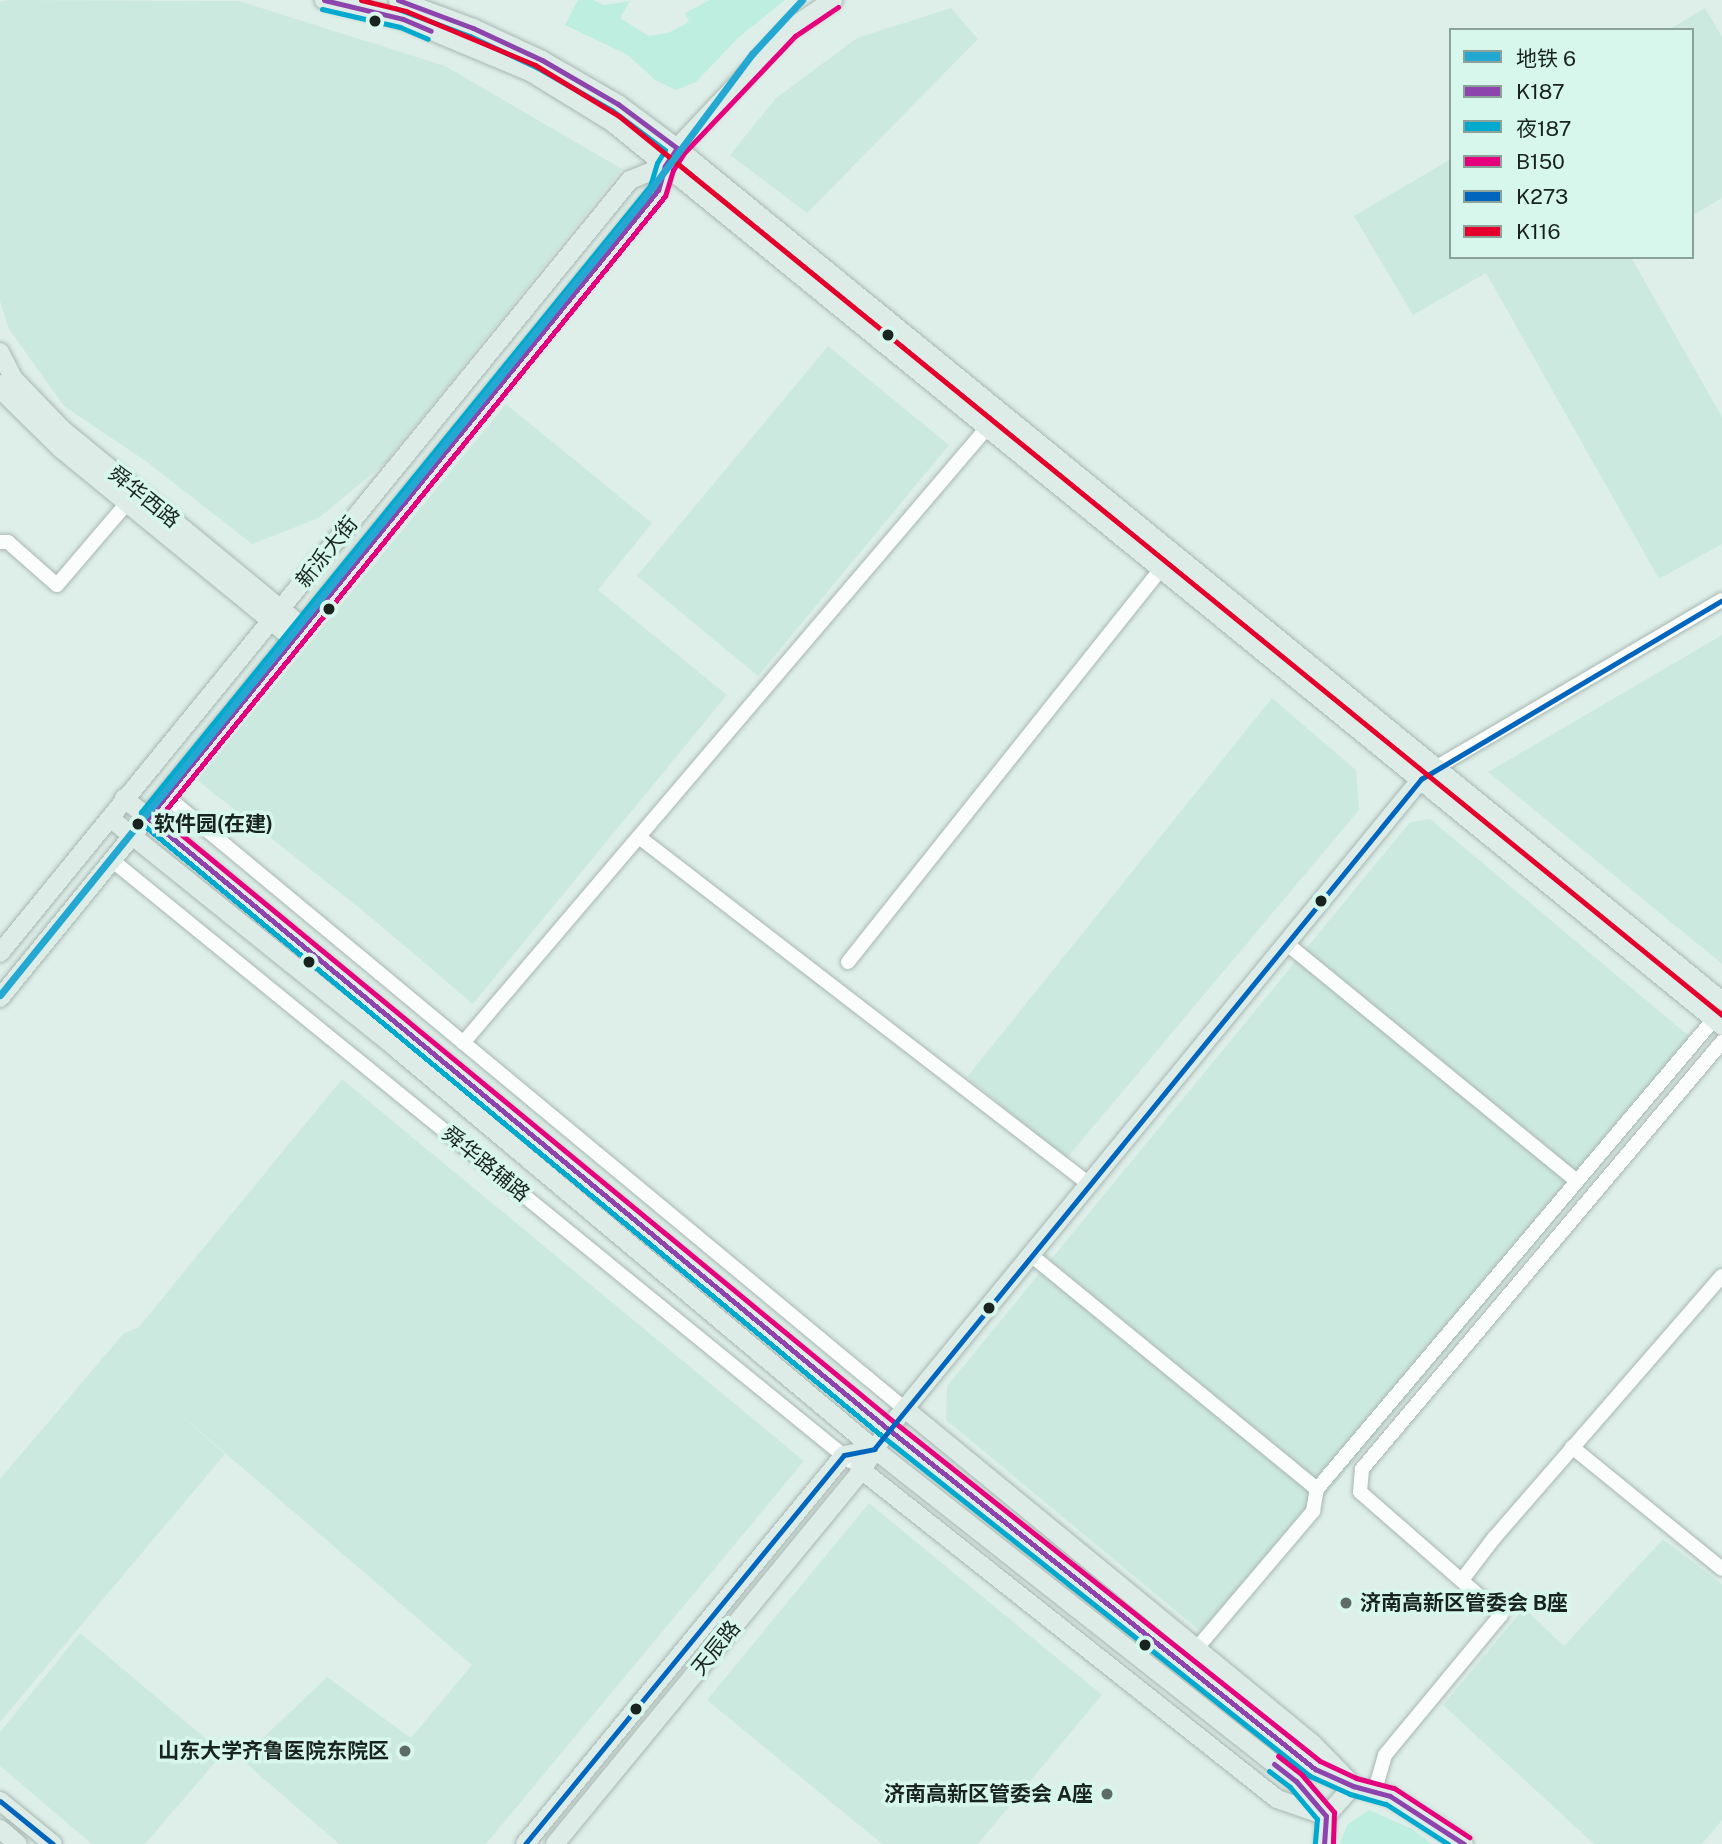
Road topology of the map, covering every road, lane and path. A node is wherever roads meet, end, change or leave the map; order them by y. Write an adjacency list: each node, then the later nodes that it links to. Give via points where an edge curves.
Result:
1 (324, 0): 5 (main road, via 403,19 532,73 613,123)
2 (398, 0): 4 (main road, via 542,60 618,104)
3 (833, 0): 4 (main road, 新泺大街, via 789,29)
4 (677, 148): 5 (main road, 新泺大街); 15 (main road)
5 (665, 166): 8 (main road); 13 (main road, 新泺大街, via 630,180); 14 (main road, 新泺大街, via 658,190)
6 (0, 352): 13 (main road, 舜华西路, via 14,379 63,430)
7 (0, 384): 9 (main road, 舜华西路, via 61,449)
8 (986, 429): 11 (main road); 22 (street)
9 (127, 503): 10 (street, via 57,585); 13 (main road, 舜华西路)
10 (3, 540)
11 (1160, 570): 16 (main road); 26 (street)
12 (1722, 600): 15 (street, 天辰路)
13 (276, 615): 14 (main road, 舜华西路); 18 (main road, 新泺大街)
14 (298, 633): 17 (main road, 新泺大街)
15 (1437, 767): 16 (main road, 天辰路); 28 (main road)
16 (1421, 779): 24 (main road, 天辰路); 29 (main road)
17 (166, 796): 20 (main road, 新泺大街); 31 (street)
18 (124, 798): 19 (main road, 新泺大街); 20 (main road)
19 (110, 818): 21 (main road); 25 (main road, 新泺大街)
20 (148, 818): 21 (main road, 新泺大街); 37 (main road)
21 (133, 836): 23 (main road, 新泺大街); 39 (main road, via 397,1049)
22 (639, 837): 31 (street); 33 (street)
23 (113, 861): 27 (main road, 新泺大街); 40 (street, 舜华路辅路)
24 (1286, 943): 32 (street); 33 (main road, 天辰路)
25 (0, 953)
26 (848, 962)
27 (0, 998)
28 (1722, 1001)
29 (1718, 1023): 32 (street)
30 (1722, 1042): 44 (street, via 1362,1469 1360,1492)
31 (463, 1043): 36 (street)
32 (1577, 1181): 42 (street)
33 (1089, 1184): 34 (main road, 天辰路)
34 (1031, 1255): 36 (main road, 天辰路); 42 (street)
35 (1722, 1276): 38 (street)
36 (905, 1409): 37 (main road, 天辰路); 45 (main road)
37 (888, 1429): 39 (main road, 天辰路); 46 (main road, via 1307,1763)
38 (1572, 1447): 43 (street); 44 (street)
39 (874, 1449): 40 (main road); 41 (main road, 天辰路); 49 (main road, via 1296,1781)
40 (844, 1455): 41 (street, 舜华路辅路); 53 (main road, 天辰路)
41 (860, 1469): 49 (main road, via 1277,1799); 54 (main road, 天辰路)
42 (1317, 1489): 45 (street, via 1313,1511)
43 (1722, 1569)
44 (1462, 1580): 47 (street, via 1501,1615 1385,1755)
45 (1197, 1648): 46 (main road, via 1314,1744)
46 (1353, 1786): 47 (main road); 49 (main road)
47 (1375, 1790): 56 (main road)
48 (0, 1801): 52 (main road)
49 (1326, 1816): 55 (main road)
50 (0, 1829): 51 (main road)
51 (18, 1844)
52 (53, 1844)
53 (525, 1844)
54 (555, 1844)
55 (1324, 1844)
56 (1464, 1844)

